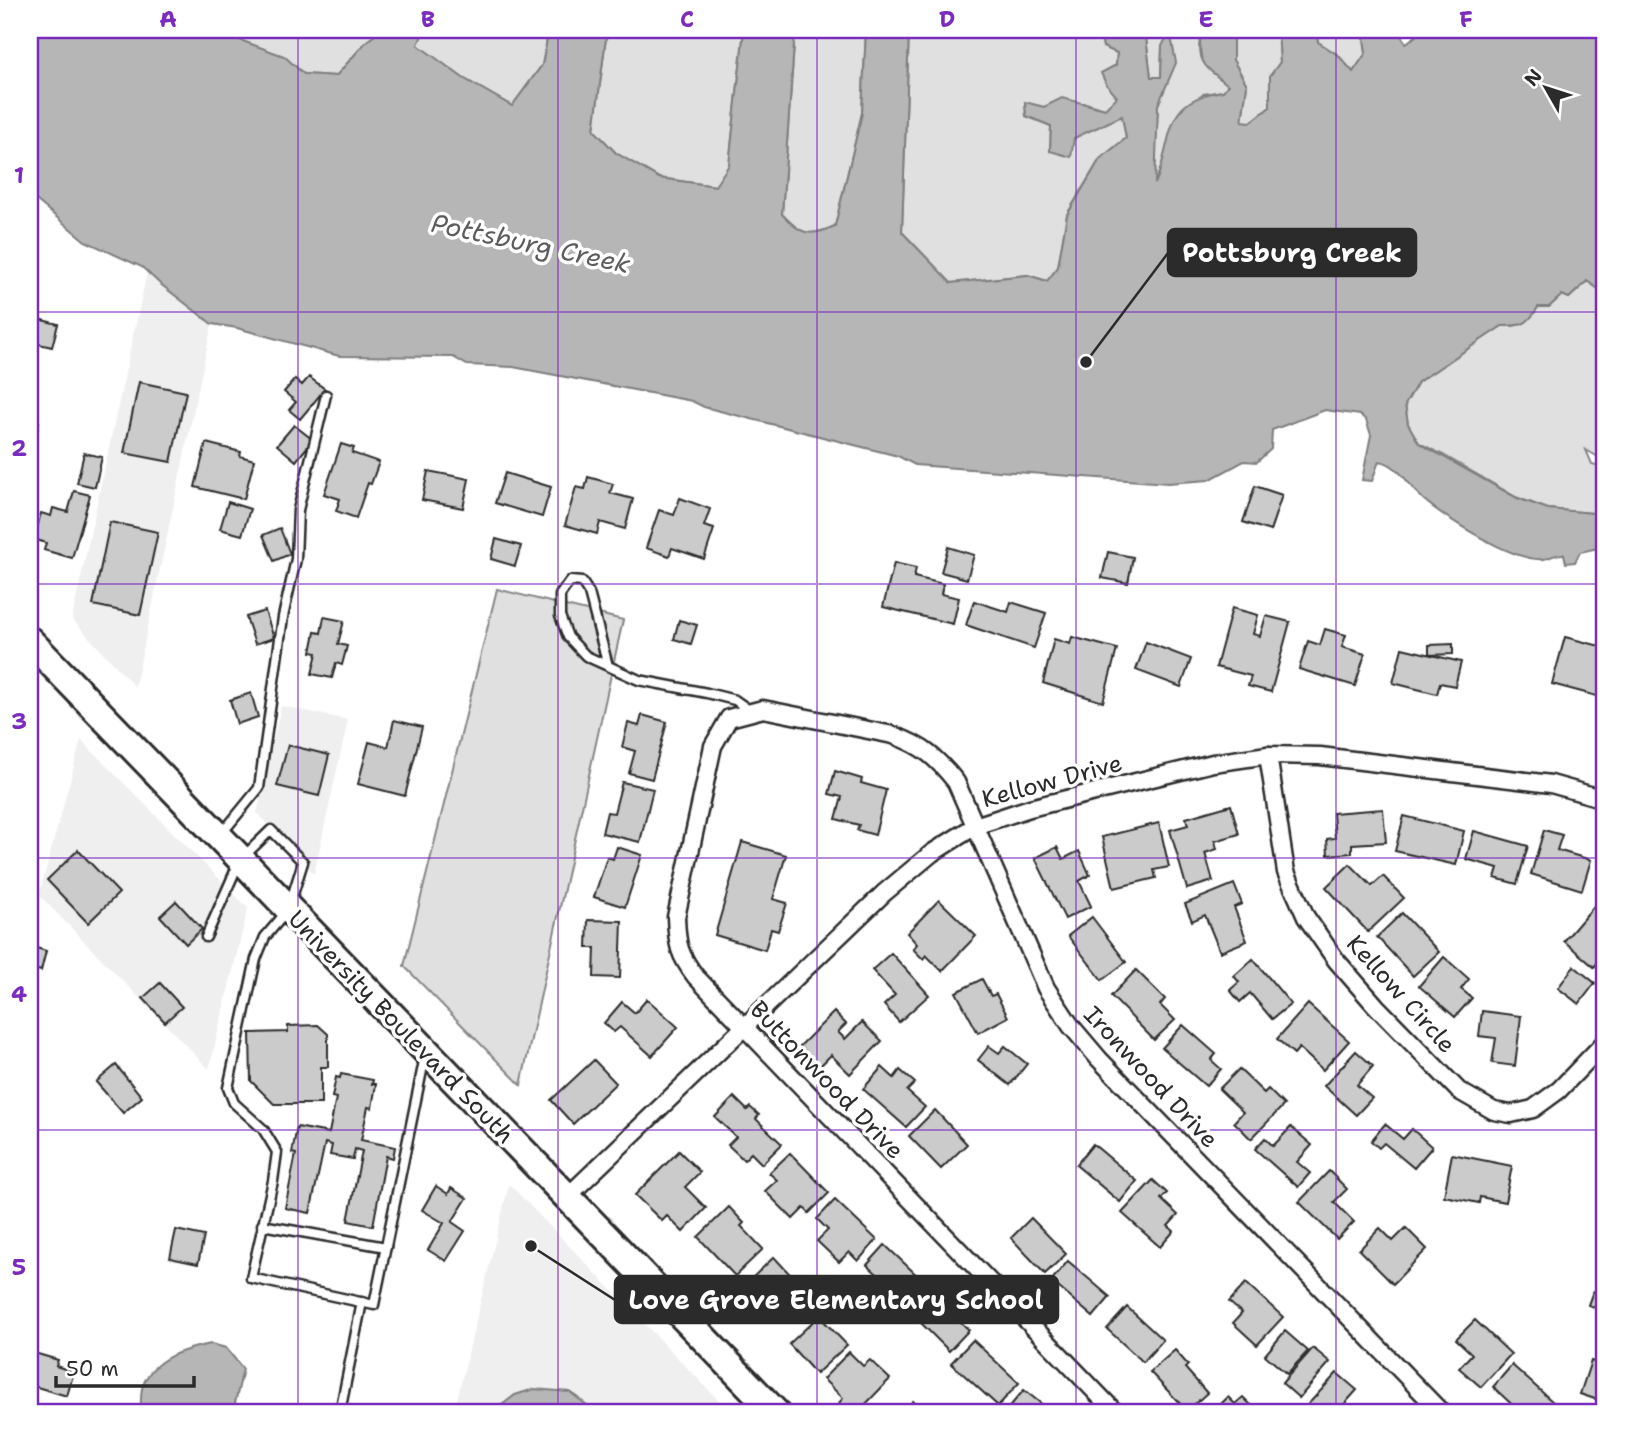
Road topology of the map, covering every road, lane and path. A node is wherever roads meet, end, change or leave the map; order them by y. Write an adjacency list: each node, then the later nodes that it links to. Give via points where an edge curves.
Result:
1 (326, 396): 9 (lane, via 298,510 296,559 283,617 259,788)
2 (30, 641): 9 (main road, University Boulevard South)
3 (607, 666): 3 (lane, via 586,656 568,637 560,617 560,596 570,581 582,582 589,593); 4 (lane, via 639,680 735,700)
4 (752, 712): 5 (street, Ironwood Drive); 8 (street, Ironwood Drive, via 763,709 913,742 937,758 956,782)
5 (729, 718): 13 (street, Buttonwood Drive, via 713,746 677,916 677,940 682,959)
6 (1268, 755): 7 (street, Kellow Drive, via 1320,756 1551,784); 8 (street, Kellow Drive, via 1200,766); 14 (street, Kellow Circle, via 1286,872 1306,917 1376,1006 1459,1091 1494,1111 1511,1114 1533,1109 1559,1090)
7 (1604, 799)
8 (975, 826): 13 (street, Kellow Drive, via 932,853 884,893); 23 (street, Ironwood Drive, via 1046,988 1071,1026)
9 (219, 837): 10 (main road, University Boulevard South)
10 (240, 860): 11 (main road, University Boulevard South); 11 (lane, via 271,830 303,862); 12 (lane)
11 (288, 909): 15 (main road, University Boulevard South); 17 (lane, via 265,937 256,959 228,1088 233,1103 263,1129 277,1152)
12 (206, 937)
13 (745, 1028): 16 (street, Kellow Drive); 22 (street, Buttonwood Drive)
14 (1604, 1043)
15 (425, 1053): 16 (main road, University Boulevard South); 18 (lane)
16 (566, 1198): 21 (main road, University Boulevard South)
17 (262, 1225): 18 (lane); 19 (lane, via 251,1278)
18 (386, 1247): 19 (lane, via 374,1305)
19 (362, 1303): 20 (lane)
20 (340, 1412)
21 (775, 1412)
22 (1115, 1412)
23 (1441, 1412)

